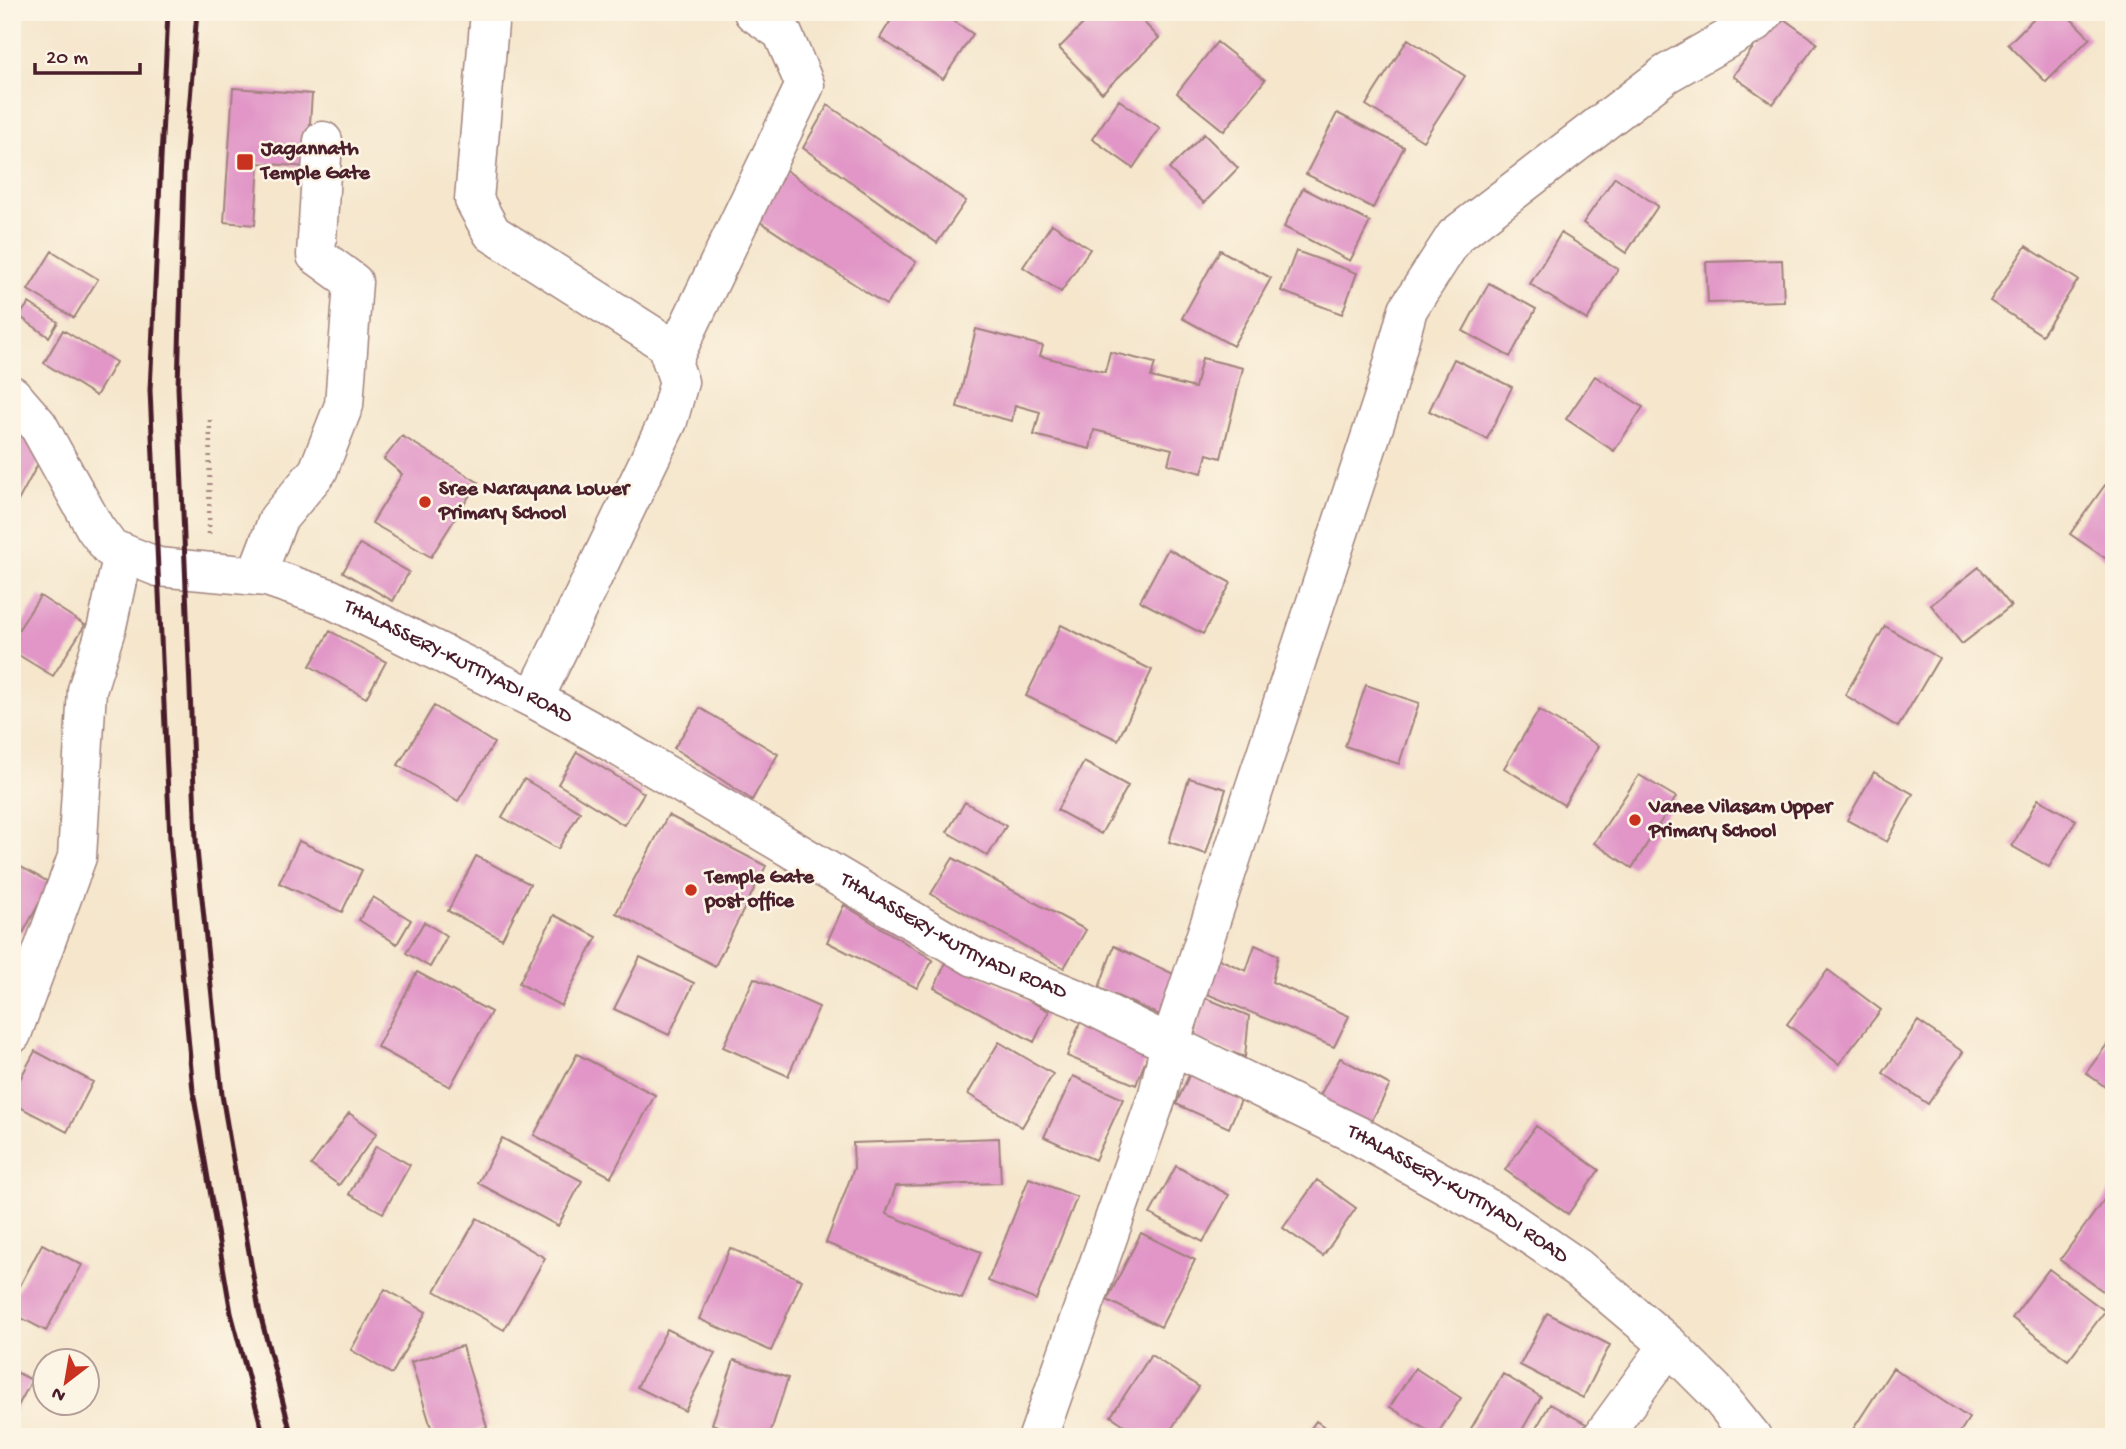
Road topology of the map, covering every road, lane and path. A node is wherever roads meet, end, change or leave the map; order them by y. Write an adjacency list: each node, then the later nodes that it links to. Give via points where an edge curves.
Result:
1 (490, 12): 5 (street, via 474,200 492,233 666,344)
2 (753, 12): 5 (street, via 782,32 805,85)
3 (1765, 12): 14 (street, via 1755,23 1667,74 1455,236 1408,309 1385,393)
4 (323, 141): 10 (street, via 316,255 353,282 344,405 318,471 278,519)
5 (672, 362): 11 (street, via 679,382 668,421)
6 (12, 395): 8 (street, THALASSERY-KUTTIYADI ROAD, via 38,425 95,528 110,548)
7 (210, 420): 9 (path)
8 (123, 553): 9 (street, THALASSERY-KUTTIYADI ROAD, via 158,567); 12 (street, via 87,690 77,857)
9 (208, 574): 10 (street, THALASSERY-KUTTIYADI ROAD)
10 (256, 576): 11 (street, THALASSERY-KUTTIYADI ROAD, via 328,598)
11 (534, 699): 14 (street, THALASSERY-KUTTIYADI ROAD, via 974,957 1075,998)
12 (23, 972): 13 (street)
13 (12, 1034)
14 (1170, 1044): 15 (street, THALASSERY-KUTTIYADI ROAD, via 1357,1135 1504,1217 1578,1268); 16 (street, via 1158,1094)
15 (1669, 1345): 17 (street); 18 (street, THALASSERY-KUTTIYADI ROAD)
16 (1038, 1437)
17 (1602, 1437)
18 (1752, 1437)

